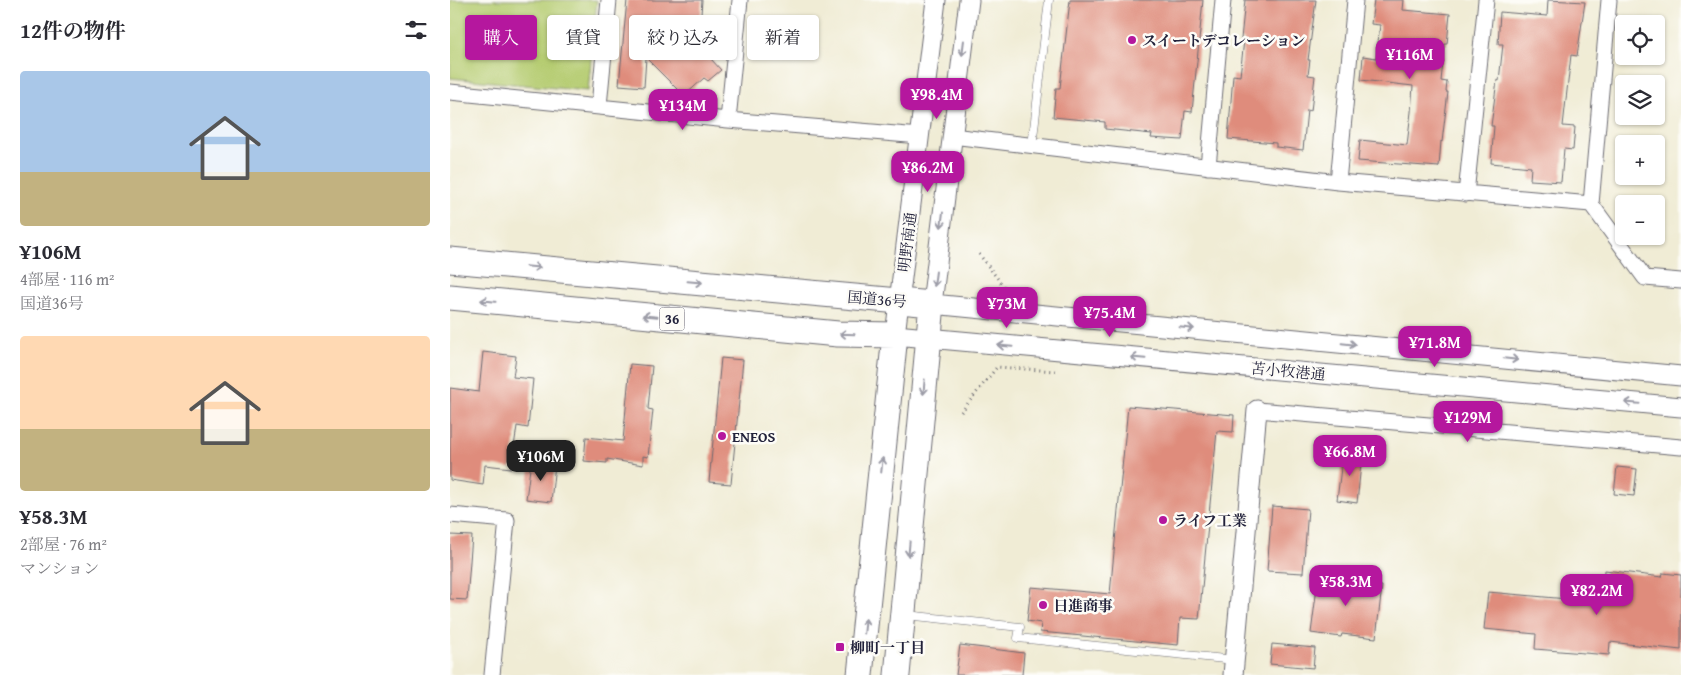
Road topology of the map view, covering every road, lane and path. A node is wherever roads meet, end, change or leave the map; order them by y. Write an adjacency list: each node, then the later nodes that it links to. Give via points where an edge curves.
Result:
1 (609, 0): 11 (street)
2 (740, 0): 12 (street)
3 (936, 0): 13 (street, 明野南通)
4 (968, 0): 14 (street, one-way to 14)
5 (1049, 0): 15 (lane)
6 (1223, 0): 16 (street)
7 (1355, 0): 17 (street)
8 (1486, 0): 18 (street)
9 (1610, 0): 19 (street)
10 (450, 92): 11 (street)
11 (599, 106): 12 (street)
12 (728, 120): 13 (street)
13 (920, 136): 23 (street, 明野南通)
14 (952, 136): 15 (street); 24 (street, one-way to 24)
15 (1032, 146): 16 (street)
16 (1208, 167): 17 (street)
17 (1338, 182): 18 (street)
18 (1466, 194): 19 (street)
19 (1591, 204): 21 (street, via 1645,278)
20 (450, 260): 23 (highway, 国道36号, one-way to 23)
21 (1681, 281)
22 (450, 296): 25 (highway, 36, one-way to 22, via 838,334)
23 (900, 301): 24 (highway, 国道36号); 25 (street, 明野南通)
24 (932, 304): 26 (highway); 27 (street, one-way to 27)
25 (895, 335): 26 (street, 苫小牧港通); 35 (highway, one-way to 25)
26 (929, 338): 28 (street, 苫小牧港通, one-way to 26); 32 (highway, one-way to 32)
27 (1681, 376)
28 (1681, 407)
29 (1257, 410): 30 (street); 33 (street)
30 (1681, 447)
31 (450, 515): 34 (street, via 507,520)
32 (903, 615): 33 (lane, via 1020,627 1018,638); 36 (highway)
33 (1234, 668)
34 (492, 675)
35 (860, 675)
36 (897, 675)

